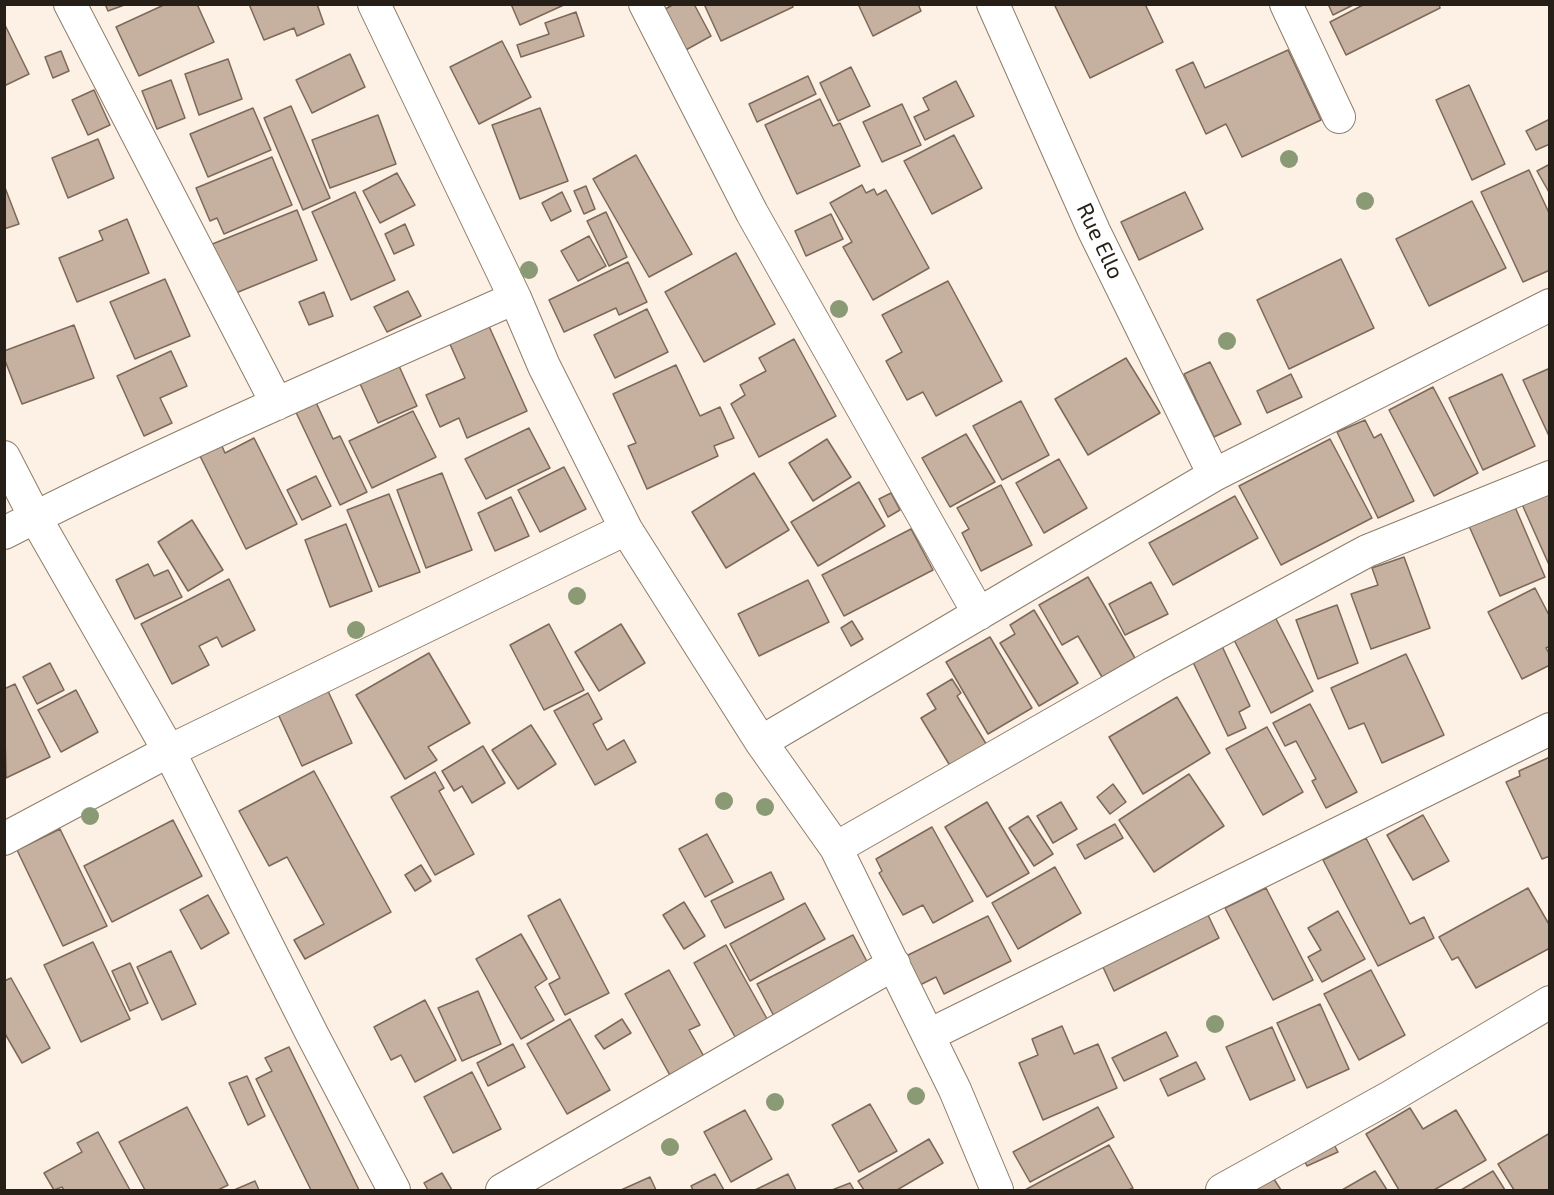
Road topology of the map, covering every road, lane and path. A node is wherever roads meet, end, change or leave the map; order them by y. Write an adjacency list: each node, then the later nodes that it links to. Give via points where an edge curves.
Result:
1 (70, 4): 9 (street)
2 (374, 4): 7 (street)
3 (645, 4): 16 (street, via 752,213)
4 (993, 4): 11 (street, Rue Ello, via 1094,231)
5 (1286, 4): 6 (street)
6 (1339, 117)
7 (515, 298): 9 (street); 14 (street, via 544,366)
8 (1546, 316): 11 (street)
9 (277, 404): 13 (street)
10 (4, 457): 13 (street)
11 (1214, 474): 16 (street)
12 (1550, 477): 21 (street, via 1367,551 1154,666)
13 (35, 517): 15 (street); 19 (street)
14 (626, 529): 18 (street); 19 (street)
15 (4, 533)
16 (979, 614): 18 (street)
17 (1550, 729): 24 (street)
18 (761, 742): 21 (street)
19 (169, 752): 20 (street); 25 (street)
20 (4, 839)
21 (836, 848): 22 (street)
22 (894, 964): 24 (street); 26 (street)
23 (1550, 1002): 28 (street)
24 (929, 1035): 27 (street)
25 (394, 1191)
26 (502, 1191)
27 (997, 1191)
28 (1222, 1191)

